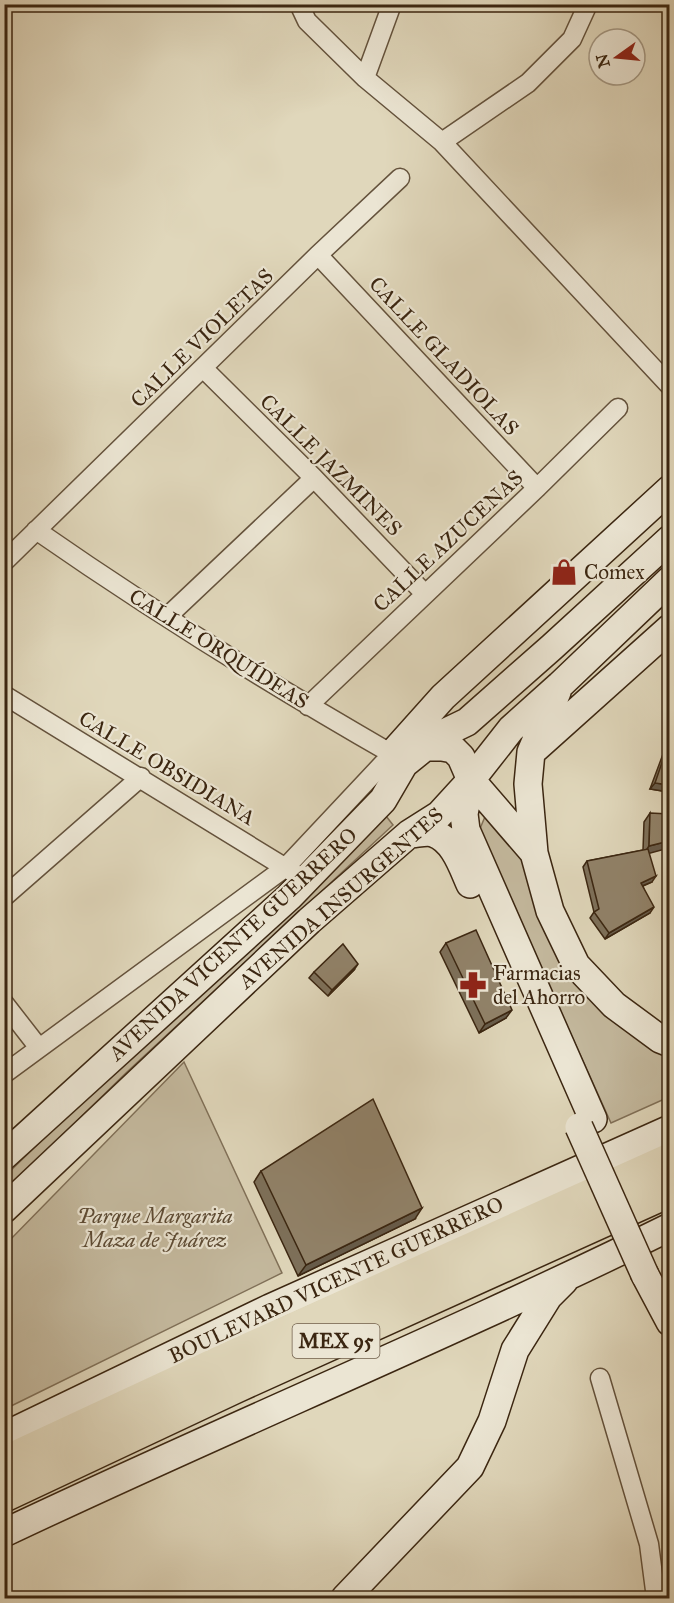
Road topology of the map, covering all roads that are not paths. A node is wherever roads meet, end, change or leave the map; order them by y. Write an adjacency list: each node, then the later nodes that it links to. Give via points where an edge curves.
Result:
1 (392, 4): 4 (street)
2 (588, 4): 5 (street, via 572,39 528,83)
3 (299, 6): 4 (street, via 307,21)
4 (365, 78): 5 (street)
5 (442, 142): 9 (street)
6 (400, 178): 7 (street, CALLE VIOLETAS)
7 (318, 255): 8 (street, CALLE VIOLETAS); 12 (street, CALLE GLADIOLAS)
8 (203, 368): 11 (street, CALLE JAZMINES); 14 (street, CALLE VIOLETAS)
9 (669, 386)
10 (618, 408): 12 (street, CALLE AZUCENAS)
11 (314, 478): 18 (street, CALLE JAZMINES); 19 (street)
12 (537, 488): 18 (street, CALLE AZUCENAS)
13 (669, 489): 25 (main road, via 443,697)
14 (36, 530): 16 (street, CALLE VIOLETAS); 19 (street, CALLE ORQUÍDEAS)
15 (669, 539): 25 (main road, AVENIDA VICENTE GUERRERO, via 466,722)
16 (4, 562)
17 (669, 580): 21 (main road, AVENIDA INSURGENTES)
18 (425, 594): 23 (street, CALLE AZUCENAS)
19 (168, 616): 23 (street, CALLE ORQUÍDEAS)
20 (669, 628): 24 (main road)
21 (560, 685): 24 (main road); 27 (main road, AVENIDA INSURGENTES, via 511,729)
22 (4, 695): 26 (street, CALLE OBSIDIANA)
23 (308, 706): 25 (street, CALLE ORQUÍDEAS)
24 (531, 753): 29 (main road, via 528,784)
25 (407, 755): 27 (main road, via 442,747 453,749); 30 (main road, AVENIDA VICENTE GUERRERO, via 383,800)
26 (141, 777): 30 (street, CALLE OBSIDIANA); 31 (street)
27 (471, 780): 28 (main road, AVENIDA INSURGENTES, via 439,815); 29 (main road); 36 (main road, via 464,814 466,830)
28 (409, 834): 36 (main road, via 432,833 457,854); 41 (main road, AVENIDA INSURGENTES, via 309,921)
29 (534, 854): 33 (main road, via 550,911 576,965 614,1005)
30 (296, 874): 34 (street); 38 (main road, AVENIDA VICENTE GUERRERO)
31 (4, 897)
32 (4, 1003): 34 (street)
33 (669, 1042)
34 (39, 1048): 35 (street)
35 (4, 1074)
36 (586, 1123): 43 (main road)
37 (669, 1129): 49 (main road, BOULEVARD VICENTE GUERRERO, via 270,1308)
38 (4, 1156)
39 (669, 1160): 50 (highway, BOULEVARD VICENTE GUERRERO / MEX 95)
40 (669, 1190): 53 (highway, MEX 95)
41 (4, 1209)
42 (669, 1227): 44 (main road)
43 (658, 1276): 46 (main road)
44 (566, 1278): 45 (main road); 47 (main road, via 548,1297)
45 (488, 1312): 47 (main road, via 500,1322); 54 (main road)
46 (669, 1322)
47 (515, 1350): 55 (main road, via 492,1421 470,1467)
48 (600, 1378): 56 (street, via 649,1544)
49 (4, 1436)
50 (48, 1442): 51 (highway); 52 (highway, BOULEVARD VICENTE GUERRERO / MEX 95)
51 (4, 1453)
52 (4, 1463)
53 (4, 1495)
54 (4, 1533)
55 (345, 1599)
56 (656, 1599)

